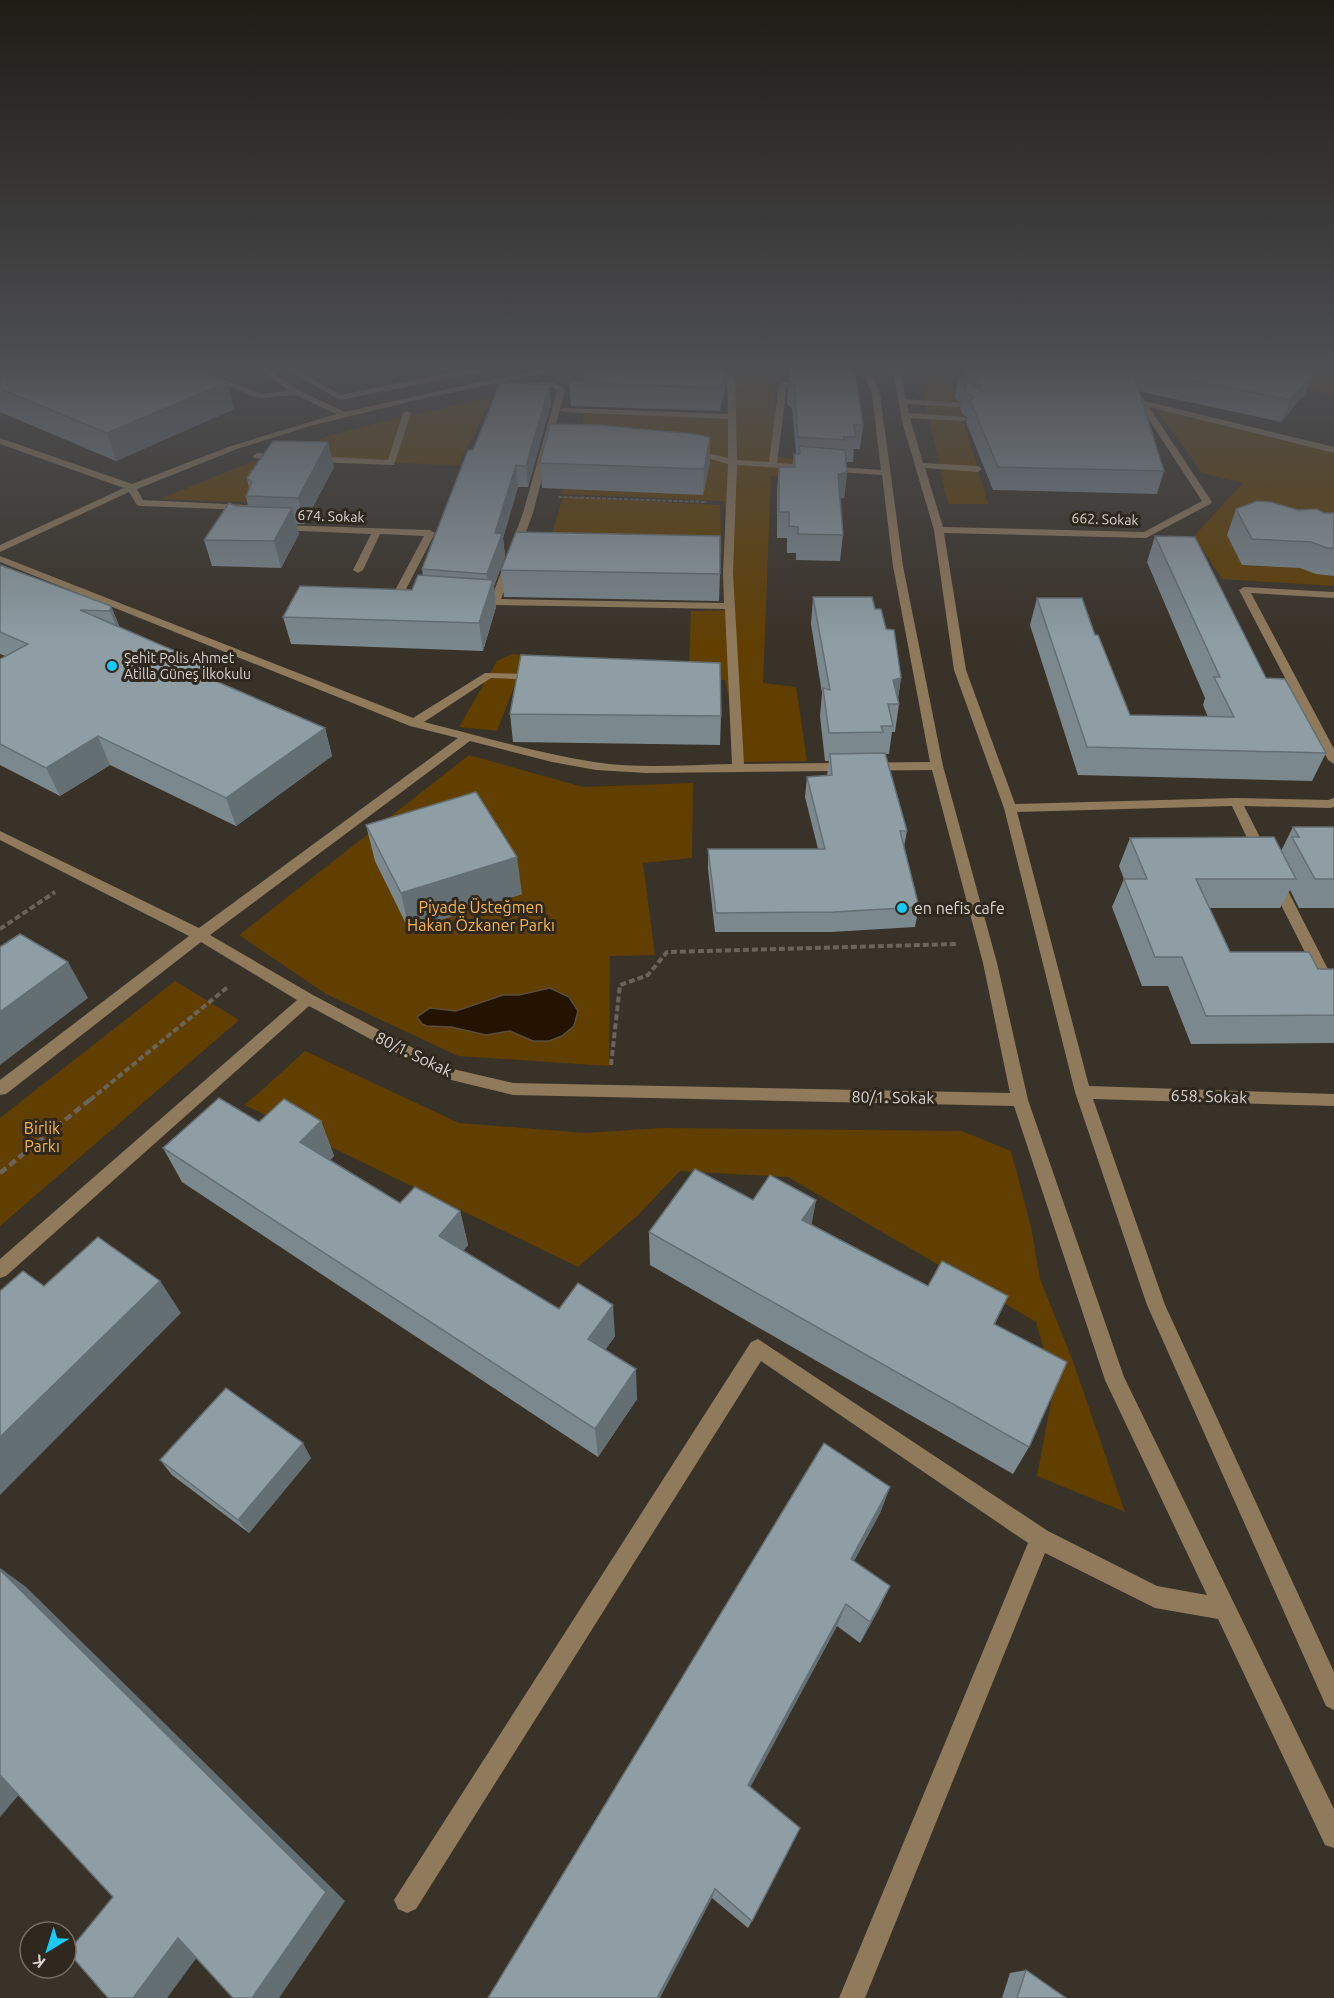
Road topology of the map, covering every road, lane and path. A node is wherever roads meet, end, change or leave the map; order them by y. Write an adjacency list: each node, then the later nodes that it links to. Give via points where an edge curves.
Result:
1 (52, 459): 17 (street)
2 (205, 459): 17 (street)
3 (307, 459): 4 (street, via 391,463)
4 (392, 459)
5 (542, 459): 31 (street, via 528,513 489,601)
6 (549, 459): 18 (street)
7 (719, 459): 12 (street)
8 (773, 459): 13 (street)
9 (883, 459): 16 (street)
10 (918, 459): 14 (street)
11 (1180, 459): 22 (street, 662. Sokak, via 1208,502 1146,536)
12 (733, 462): 13 (street); 19 (street)
13 (773, 463): 16 (street)
14 (920, 465): 15 (street); 22 (street)
15 (978, 469)
16 (886, 473): 37 (street, via 898,566)
17 (131, 487): 20 (street, via 140,502 252,508); 24 (street)
18 (538, 496): 19 (path); 31 (street)
19 (731, 503): 26 (street)
20 (248, 518)
21 (266, 528): 23 (street, 674. Sokak)
22 (939, 530): 41 (street, via 960,670)
23 (377, 531): 28 (street, 674. Sokak); 30 (street, via 430,533 397,596)
24 (0, 549)
25 (717, 557): 26 (street)
26 (729, 557): 32 (street)
27 (0, 558): 34 (street)
28 (358, 570)
29 (1334, 595): 36 (street, via 1244,590)
30 (419, 597)
31 (507, 601): 32 (street)
32 (729, 606): 38 (street, via 728,686)
33 (547, 678): 34 (street, via 489,675)
34 (414, 723): 35 (street)
35 (467, 736): 38 (street, via 596,766); 45 (street)
36 (1334, 760)
37 (938, 766): 38 (street); 53 (street, via 990,963)
38 (738, 769)
39 (1236, 802): 40 (street); 41 (street); 48 (street)
40 (1334, 802)
41 (1010, 808): 52 (street)
42 (0, 835): 45 (street, 80/1. Sokak)
43 (58, 890): 44 (path)
44 (0, 929)
45 (200, 935): 49 (street, 80/1. Sokak); 51 (street)
46 (967, 944): 50 (path, via 667,952 648,975 620,985)
47 (229, 986): 55 (path)
48 (1334, 996)
49 (308, 999): 53 (street, 80/1. Sokak, via 449,1074 513,1089); 56 (street)
50 (611, 1066)
51 (0, 1089)
52 (1083, 1092): 54 (street, 658. Sokak); 59 (street, via 1156,1305)
53 (1020, 1100): 58 (street, via 1115,1380)
54 (1334, 1100)
55 (0, 1173)
56 (0, 1270)
57 (1040, 1539): 58 (street, via 1155,1597); 61 (street, via 758,1348); 62 (street)
58 (1225, 1609): 60 (street)
59 (1331, 1686)
60 (1334, 1836)
61 (407, 1900)
62 (852, 1998)

